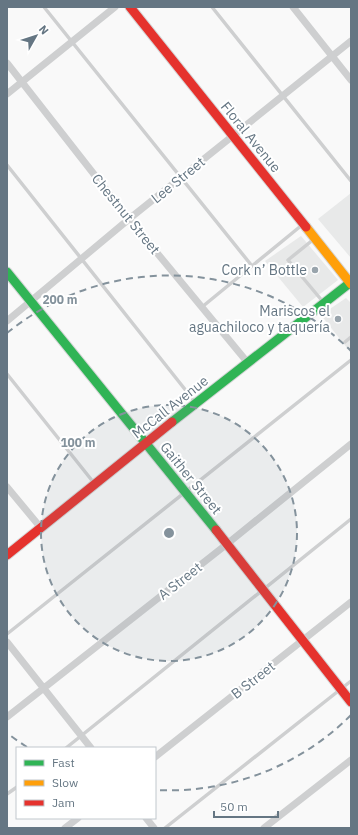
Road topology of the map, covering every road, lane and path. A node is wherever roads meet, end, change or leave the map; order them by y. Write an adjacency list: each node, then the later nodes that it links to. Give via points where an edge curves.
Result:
1 (44, 7): 7 (lane)
2 (115, 7): 7 (street)
3 (130, 7): 14 (main road, Floral Avenue)
4 (212, 7): 13 (lane)
5 (293, 7): 8 (street)
6 (351, 41): 8 (street, Lee Street)
7 (73, 43): 11 (street); 16 (lane)
8 (332, 56): 10 (street); 13 (street, Lee Street)
9 (7, 63): 11 (street, Chestnut Street)
10 (351, 80)
11 (22, 82): 12 (street); 18 (street, Chestnut Street)
12 (7, 94)
13 (283, 96): 14 (street, Lee Street); 17 (lane)
14 (232, 136): 16 (street, Lee Street); 19 (main road, Floral Avenue)
15 (7, 165): 21 (lane)
16 (182, 178): 18 (street, Lee Street); 22 (lane)
17 (351, 181)
18 (129, 219): 21 (street, Lee Street); 27 (street, Chestnut Street)
19 (303, 224): 20 (main road, Floral Avenue); 22 (lane)
20 (315, 239): 24 (main road, Floral Avenue); 26 (lane, via 288,260)
21 (82, 259): 25 (street, Lee Street); 34 (lane)
22 (252, 266): 27 (lane)
23 (7, 272): 25 (main road, Gaither Street)
24 (351, 283): 26 (main road, McCall Avenue)
25 (30, 302): 28 (street, Lee Street); 35 (main road, Gaither Street)
26 (324, 304): 32 (main road, McCall Avenue)
27 (202, 307): 32 (street, Chestnut Street)
28 (7, 321)
29 (351, 337): 30 (lane)
30 (345, 342)
31 (351, 360): 39 (lane)
32 (248, 363): 34 (main road, McCall Avenue)
33 (7, 374): 37 (lane)
34 (197, 404): 35 (main road, McCall Avenue)
35 (145, 443): 37 (main road, McCall Avenue); 39 (main road, Gaither Street)
36 (351, 444): 42 (street, A Street)
37 (95, 485): 41 (main road, McCall Avenue)
38 (7, 487): 41 (street)
39 (185, 493): 42 (main road, Gaither Street); 46 (lane)
40 (351, 519): 44 (lane)
41 (41, 528): 43 (main road, McCall Avenue)
42 (227, 544): 44 (main road, Gaither Street); 50 (street, A Street)
43 (7, 555)
44 (262, 591): 47 (main road, Gaither Street); 54 (lane)
45 (351, 602): 47 (street, B Street)
46 (7, 634)
47 (302, 641): 51 (main road, Gaither Street); 57 (street, B Street)
48 (7, 642): 50 (street)
49 (351, 681): 51 (lane)
50 (43, 688): 53 (street, A Street); 54 (street)
51 (340, 689): 52 (main road, Gaither Street); 65 (lane)
52 (351, 702)
53 (7, 717)
54 (81, 736): 55 (lane); 56 (street)
55 (67, 747)
56 (90, 747)
57 (156, 756)
58 (351, 760): 66 (street)
59 (16, 788): 60 (lane)
60 (7, 794)
61 (77, 819): 63 (street)
62 (147, 819): 64 (street)
63 (65, 828)
64 (154, 828)
65 (164, 828)
66 (264, 828)

